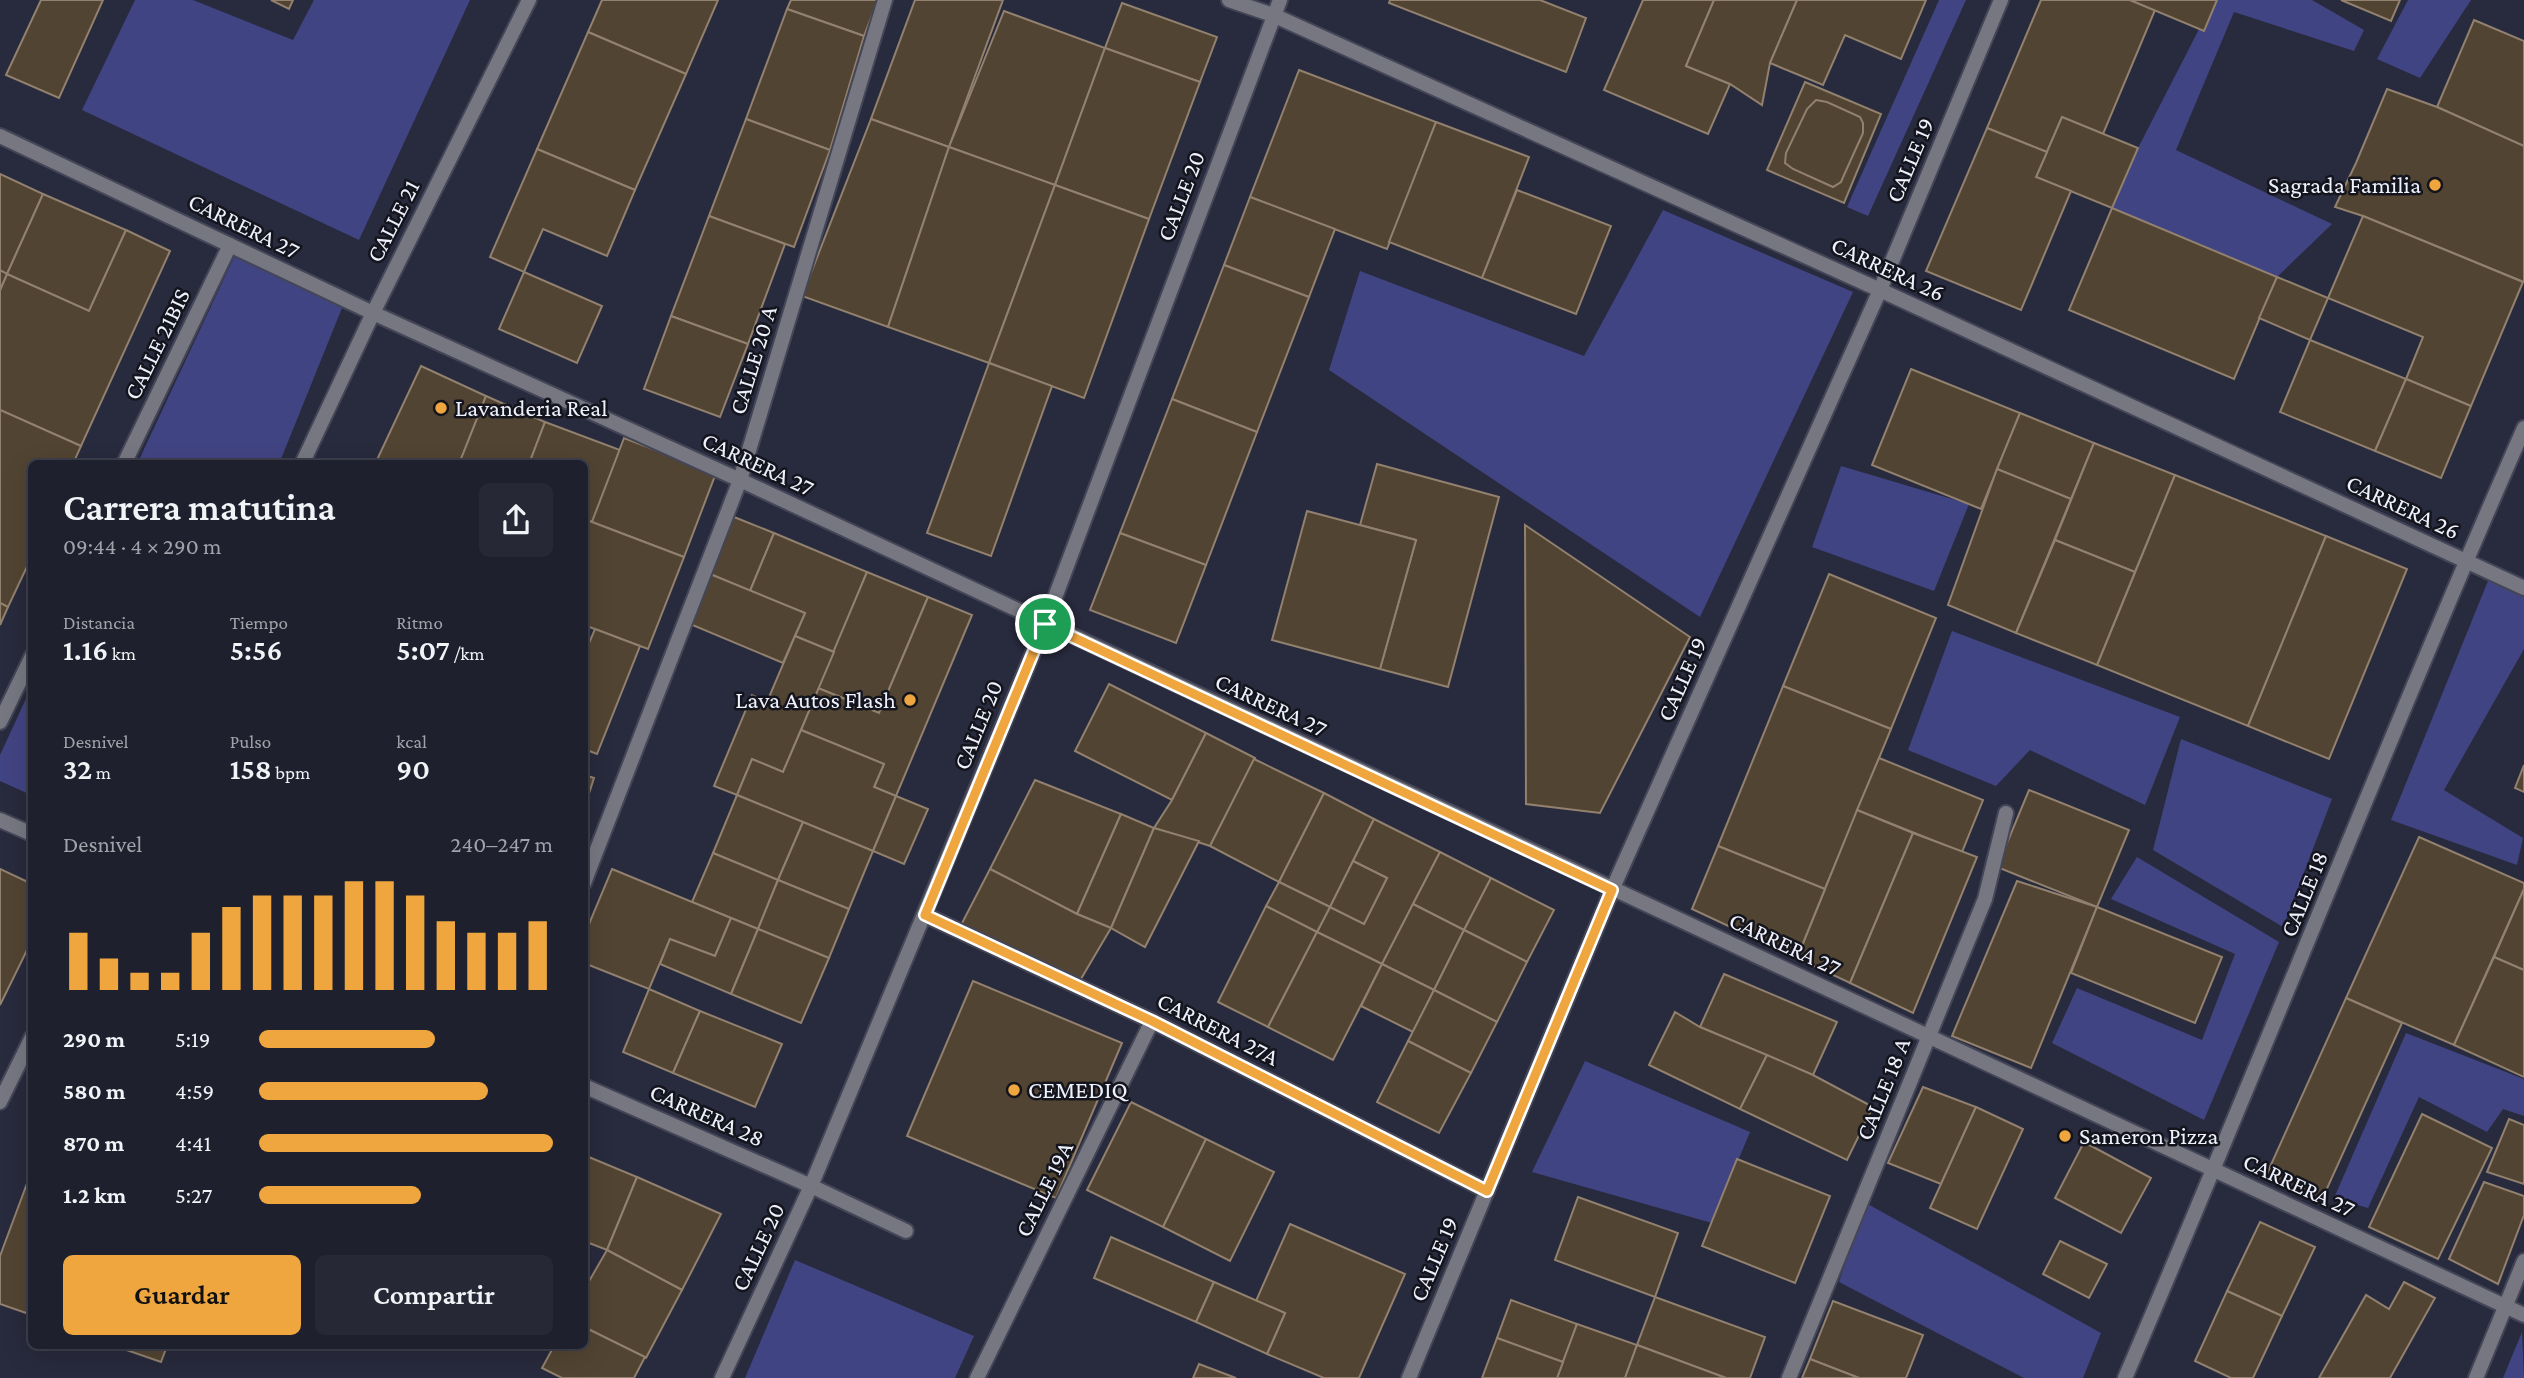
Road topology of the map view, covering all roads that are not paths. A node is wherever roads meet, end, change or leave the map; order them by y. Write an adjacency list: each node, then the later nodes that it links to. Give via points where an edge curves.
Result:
1 (529, 0): 10 (street, CALLE 21)
2 (885, 0): 14 (street, CALLE 20 A)
3 (1230, 0): 6 (street, CARRERA 26)
4 (1280, 0): 6 (street, CALLE 20)
5 (2001, 0): 9 (street, CALLE 19)
6 (1273, 15): 9 (street, CARRERA 26); 17 (street, CALLE 20)
7 (0, 136): 8 (street, CARRERA 27)
8 (230, 245): 10 (street, CARRERA 27); 12 (street, CALLE 21BIS)
9 (1880, 290): 15 (street, CARRERA 26); 24 (street, CALLE 19)
10 (373, 313): 13 (street, CALLE 21); 14 (street, CARRERA 27)
11 (2524, 428): 15 (street, CALLE 18)
12 (126, 460)
13 (304, 460)
14 (740, 480): 17 (street, CARRERA 27); 23 (street, CALLE 20 A)
15 (2466, 561): 16 (street, CARRERA 26); 31 (street, CALLE 18)
16 (2524, 588)
17 (1045, 624): 24 (street, CARRERA 27); 25 (street, CALLE 20)
18 (28, 664): 19 (street)
19 (0, 722)
20 (2006, 813): 27 (street, CALLE 18 A, via 1986,899)
21 (0, 820): 22 (street)
22 (28, 832)
23 (588, 873)
24 (1612, 890): 27 (street, CARRERA 27); 33 (street, CALLE 19)
25 (925, 915): 26 (street, CARRERA 27A); 32 (street, CALLE 20)
26 (1152, 1021): 33 (street, CARRERA 27A); 39 (street, CALLE 19A)
27 (1929, 1035): 31 (street, CARRERA 27); 41 (street, CALLE 18 A)
28 (28, 1045): 30 (street)
29 (588, 1088): 32 (street, CARRERA 28)
30 (0, 1102)
31 (2214, 1171): 36 (street, CARRERA 27); 42 (street, CALLE 18)
32 (811, 1186): 34 (street, CARRERA 28); 38 (street, CALLE 20)
33 (1487, 1191): 40 (street, CALLE 19)
34 (906, 1231)
35 (2524, 1261): 36 (street)
36 (2505, 1306): 37 (street, CARRERA 27); 43 (street)
37 (2524, 1315)
38 (722, 1378)
39 (977, 1378)
40 (1409, 1378)
41 (1789, 1378)
42 (2125, 1378)
43 (2476, 1378)

